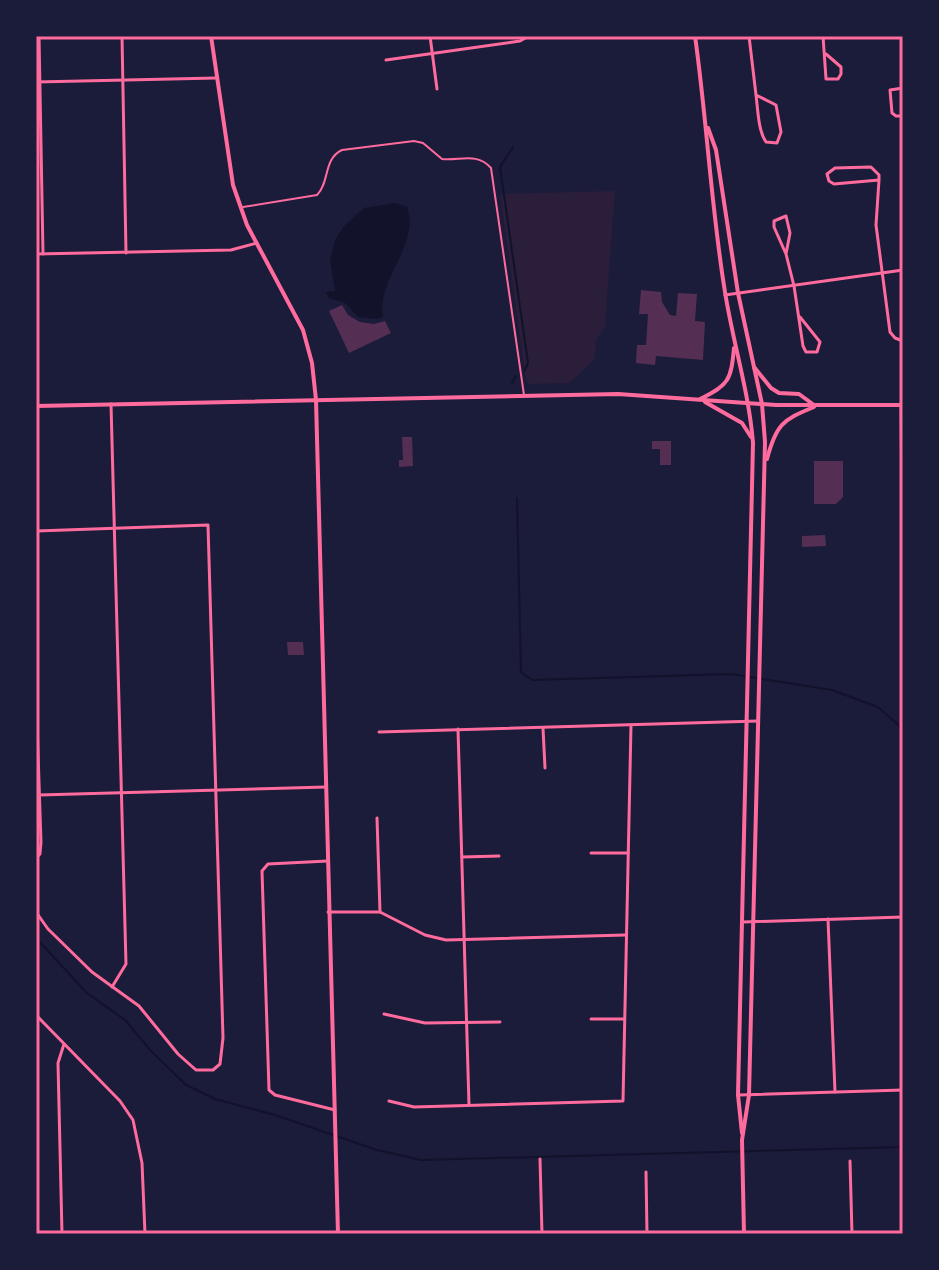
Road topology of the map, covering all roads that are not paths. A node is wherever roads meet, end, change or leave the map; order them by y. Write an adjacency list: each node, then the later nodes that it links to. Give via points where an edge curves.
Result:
1 (39, 36): 14 (street)
2 (122, 36): 13 (street)
3 (211, 36): 12 (main road)
4 (430, 36): 9 (street)
5 (529, 36): 9 (street)
6 (695, 36): 19 (main road)
7 (749, 36): 17 (street)
8 (823, 36): 10 (street)
9 (433, 54): 11 (street); 16 (street)
10 (826, 54): 10 (street, via 826,79 838,79 841,67)
11 (386, 60)
12 (217, 78): 13 (street); 23 (main road)
13 (123, 80): 14 (street); 25 (street)
14 (38, 82): 27 (street)
15 (903, 88): 18 (street, via 890,90 892,113)
16 (437, 89)
17 (756, 95): 17 (street, via 762,137 777,143 781,132 776,105)
18 (903, 116)
19 (708, 128): 21 (main road); 22 (main road)
20 (879, 180): 20 (street, via 871,167 835,168 827,174 834,184); 30 (street, via 876,225)
21 (712, 201): 22 (main road); 33 (main road)
22 (723, 201): 32 (main road)
23 (239, 208): 24 (main road); 38 (lane, via 317,195 330,160 342,150 414,141 442,159 476,158 487,163)
24 (257, 243): 25 (street, via 231,250); 40 (main road, via 303,330)
25 (126, 253): 27 (street)
26 (36, 254): 27 (street)
27 (43, 254)
28 (786, 254): 28 (street, via 790,233 786,216 777,218 774,227); 31 (street)
29 (903, 270): 30 (street)
30 (883, 274): 31 (street); 35 (street, via 890,332)
31 (794, 286): 32 (street); 34 (street)
32 (738, 293): 33 (street); 37 (main road)
33 (725, 295): 36 (main road)
34 (800, 317): 34 (street, via 806,352 817,352 820,342)
35 (903, 341)
36 (735, 342): 39 (main road, via 728,380); 41 (main road)
37 (753, 365): 43 (main road); 46 (main road, via 771,388 799,394)
38 (524, 396): 39 (main road); 40 (main road)
39 (699, 399): 41 (main road); 47 (main road, via 742,423)
40 (316, 400): 42 (main road); 66 (main road)
41 (748, 403): 43 (main road); 47 (main road)
42 (111, 404): 45 (main road); 51 (street)
43 (762, 404): 46 (main road); 48 (main road)
44 (902, 405): 46 (main road); 55 (street)
45 (36, 406)
46 (816, 406): 48 (main road, via 779,425)
47 (753, 443): 49 (main road)
48 (765, 466): 50 (main road)
49 (751, 518): 50 (main road); 53 (main road)
50 (763, 526): 54 (main road)
51 (115, 528): 52 (street); 67 (street, via 208,525); 68 (street)
52 (36, 531)
53 (750, 552): 54 (main road); 56 (main road)
54 (763, 553): 57 (main road)
55 (903, 603)
56 (749, 629): 57 (main road); 60 (main road)
57 (761, 630): 59 (main road)
58 (36, 693): 69 (street)
59 (758, 721): 60 (street); 71 (main road)
60 (746, 722): 61 (street); 70 (main road)
61 (631, 725): 62 (street); 74 (street)
62 (543, 727): 63 (street); 65 (street)
63 (458, 729): 64 (street); 76 (street)
64 (379, 732)
65 (545, 768)
66 (326, 787): 67 (street); 78 (main road)
67 (214, 790): 68 (street); 88 (street, via 220,1064 213,1070 196,1070 139,1006)
68 (122, 792): 69 (street); 88 (street, via 126,964)
69 (39, 795): 77 (street, via 41,842)
70 (745, 797): 71 (main road); 84 (main road)
71 (757, 798): 85 (main road)
72 (377, 818): 81 (street)
73 (591, 853): 74 (street)
74 (628, 853): 86 (street)
75 (499, 856): 76 (street)
76 (462, 857): 87 (street)
77 (36, 858)
78 (328, 861): 80 (main road); 104 (street, via 268,864 262,886 269,1090)
79 (36, 912): 88 (street, via 70,952)
80 (328, 912): 81 (street); 104 (main road)
81 (380, 912): 87 (street, via 434,939)
82 (903, 917): 83 (street)
83 (828, 919): 85 (street); 99 (street)
84 (741, 922): 85 (street); 89 (main road)
85 (754, 922): 90 (main road)
86 (625, 935): 87 (street); 94 (street)
87 (464, 940): 96 (street)
88 (112, 987)
89 (740, 1006): 90 (main road); 100 (main road)
90 (752, 1007): 101 (main road)
91 (384, 1014): 96 (street, via 425,1023)
92 (36, 1015): 97 (street)
93 (591, 1019): 94 (street)
94 (624, 1019): 103 (street, via 623,1101)
95 (500, 1022): 96 (street)
96 (466, 1023): 103 (street)
97 (64, 1044): 109 (street, via 58,1063); 110 (street, via 133,1120 142,1163)
98 (903, 1090): 99 (street)
99 (835, 1092): 101 (street)
100 (738, 1095): 101 (street); 105 (main road)
101 (749, 1095): 105 (main road)
102 (389, 1101): 103 (street, via 414,1107)
103 (469, 1105)
104 (335, 1110): 111 (main road)
105 (742, 1142): 114 (main road)
106 (540, 1159): 112 (street)
107 (850, 1161): 115 (street)
108 (646, 1172): 113 (street)
109 (62, 1234)
110 (145, 1234)
111 (338, 1234)
112 (542, 1234)
113 (647, 1234)
114 (744, 1234)
115 (852, 1234)

